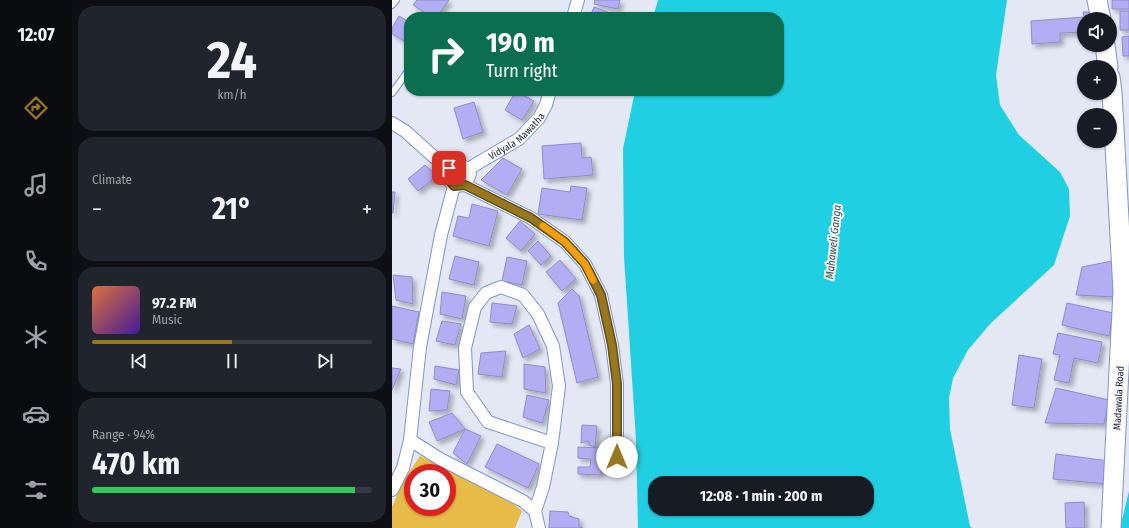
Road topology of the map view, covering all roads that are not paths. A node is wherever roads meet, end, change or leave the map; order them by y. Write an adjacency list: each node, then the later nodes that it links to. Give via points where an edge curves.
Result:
1 (396, 0): 4 (lane)
2 (578, 0): 5 (street)
3 (1098, 0): 6 (main road)
4 (392, 5)
5 (574, 12)
6 (1099, 12)
7 (404, 77): 8 (lane)
8 (392, 94)
9 (549, 96): 13 (street, Vidyala Mawatha, via 539,118 519,140)
10 (1112, 100): 21 (main road, Madawala Road, via 1123,291)
11 (392, 123): 12 (street, via 405,130)
12 (449, 168): 13 (street, via 459,164); 14 (street, via 447,178)
13 (468, 169): 14 (street, via 470,174)
14 (459, 185): 15 (street, via 441,235 420,347); 17 (street, via 531,218 565,242 585,264 601,295 612,345 617,384)
15 (410, 440): 18 (street, via 403,468); 19 (street, via 523,501)
16 (552, 443): 16 (street, via 559,386 553,346 538,314 523,295 501,287 486,293 475,307 465,348 466,392 488,422); 19 (street)
17 (617, 457)
18 (392, 490)
19 (535, 511): 20 (street)
20 (539, 528)
21 (1111, 528)

